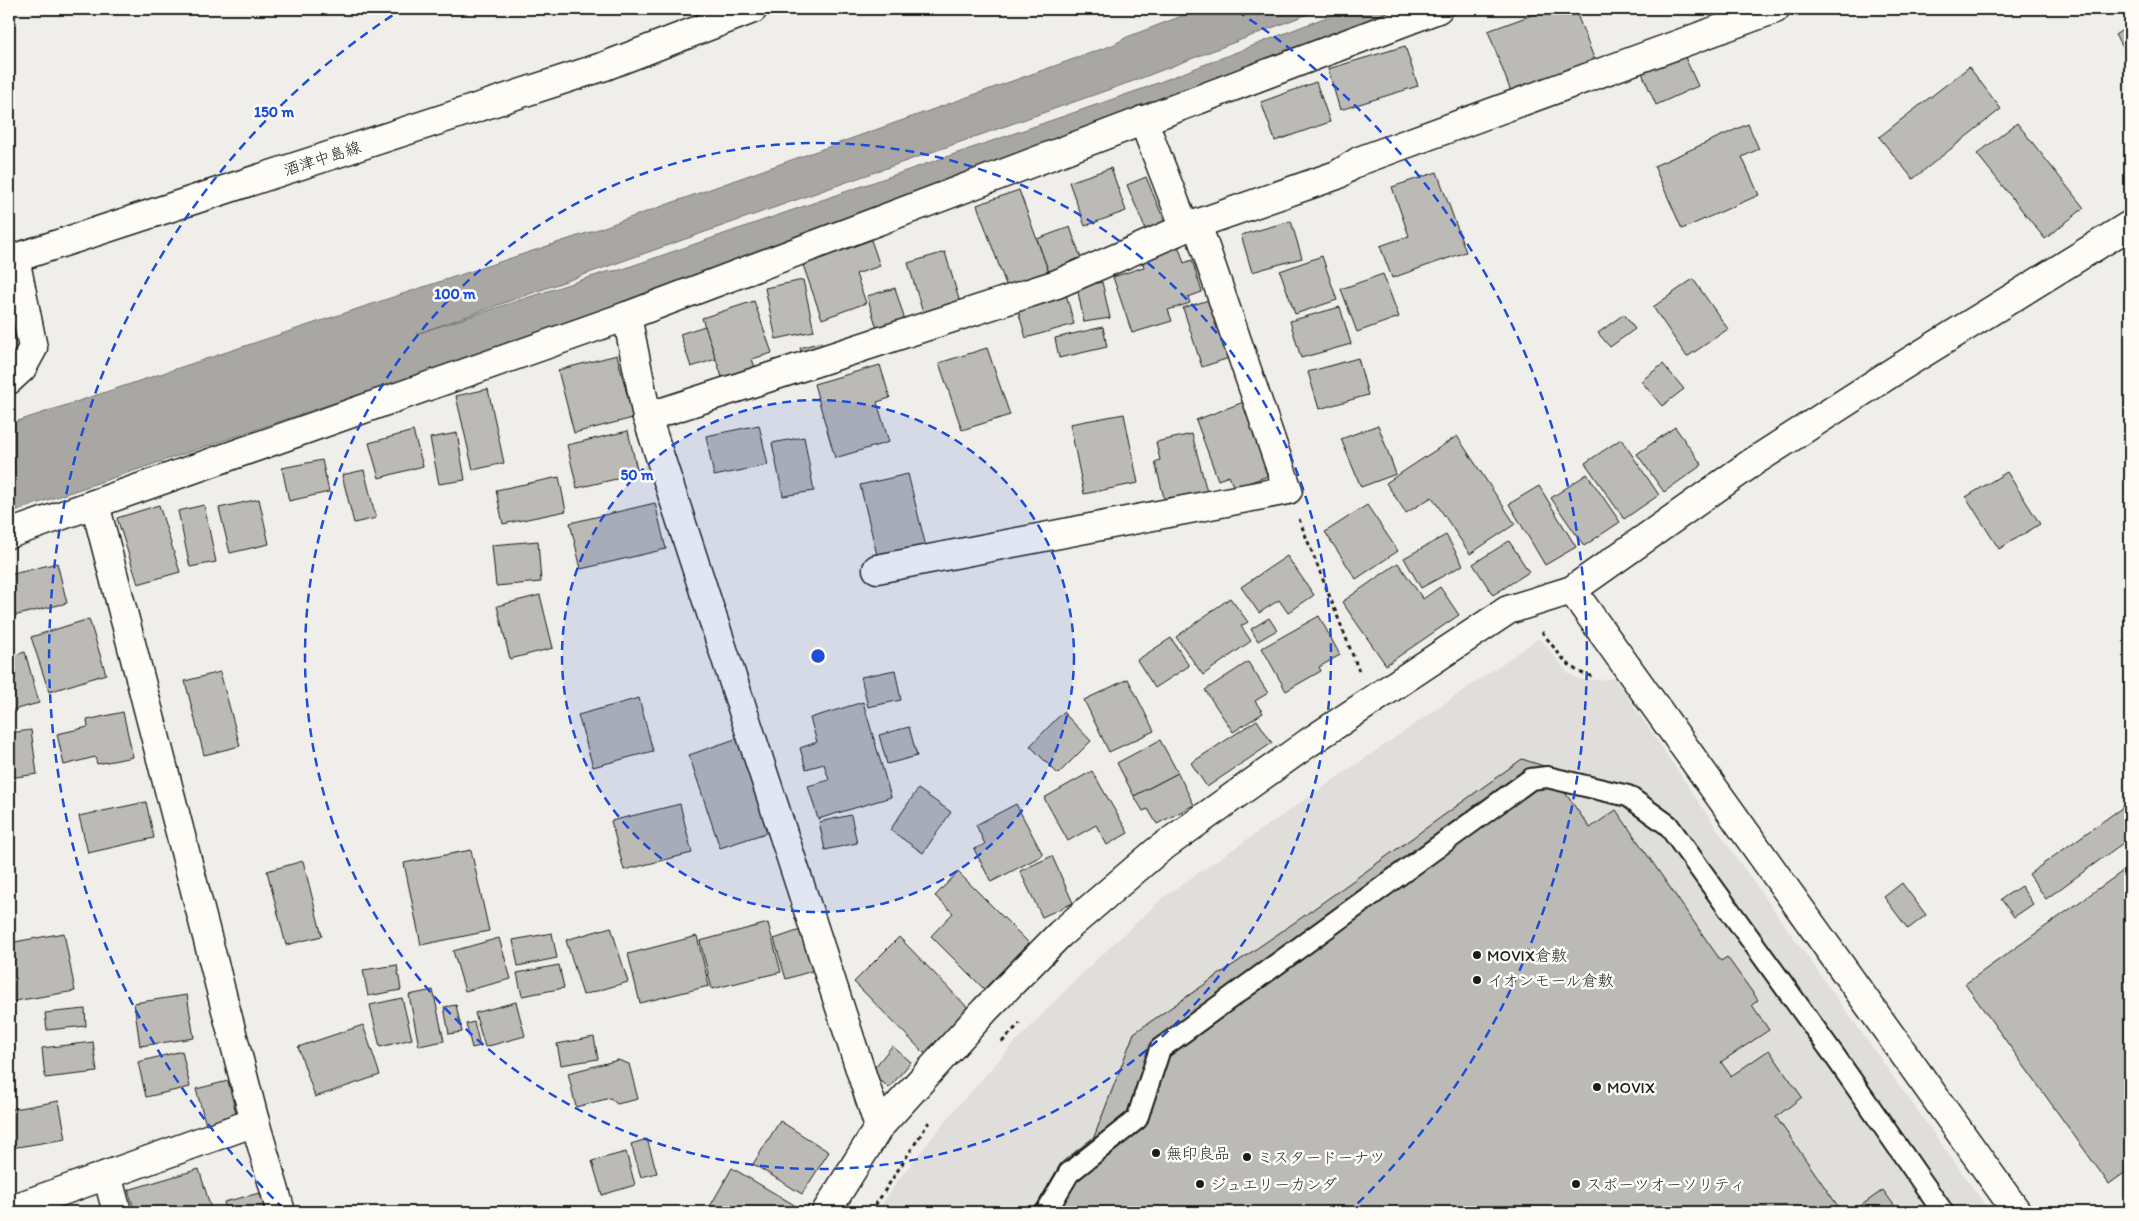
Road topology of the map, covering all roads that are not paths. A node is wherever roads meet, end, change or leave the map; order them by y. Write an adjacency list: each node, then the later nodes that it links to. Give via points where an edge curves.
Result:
1 (753, 9): 7 (street, 酒津中島線, via 596,69)
2 (1438, 9): 4 (street)
3 (1775, 9): 6 (street, via 1359,161 1336,175)
4 (1144, 120): 6 (street); 8 (street)
5 (2130, 225): 14 (street, via 1753,462)
6 (1191, 226): 10 (street, via 1056,284); 13 (street, via 1288,490)
7 (12, 259): 9 (street, 酒津中島線, via 33,348 22,368)
8 (627, 316): 10 (street); 11 (street)
9 (9, 380)
10 (647, 417): 16 (street)
11 (95, 504): 12 (street); 15 (street)
12 (9, 534)
13 (878, 569)
14 (1572, 590): 16 (street, via 1508,610 1308,744 1157,851 1060,934 985,1010); 24 (street)
15 (255, 1122): 17 (street); 20 (street)
16 (880, 1127): 21 (street)
17 (107, 1175): 18 (street); 19 (street)
18 (9, 1210)
19 (117, 1212)
20 (281, 1212)
21 (826, 1212)
22 (1046, 1212): 23 (lane, via 1068,1173 1137,1118 1160,1049 1531,779 1547,777 1628,796 1668,826)
23 (1943, 1212)
24 (2017, 1212)

